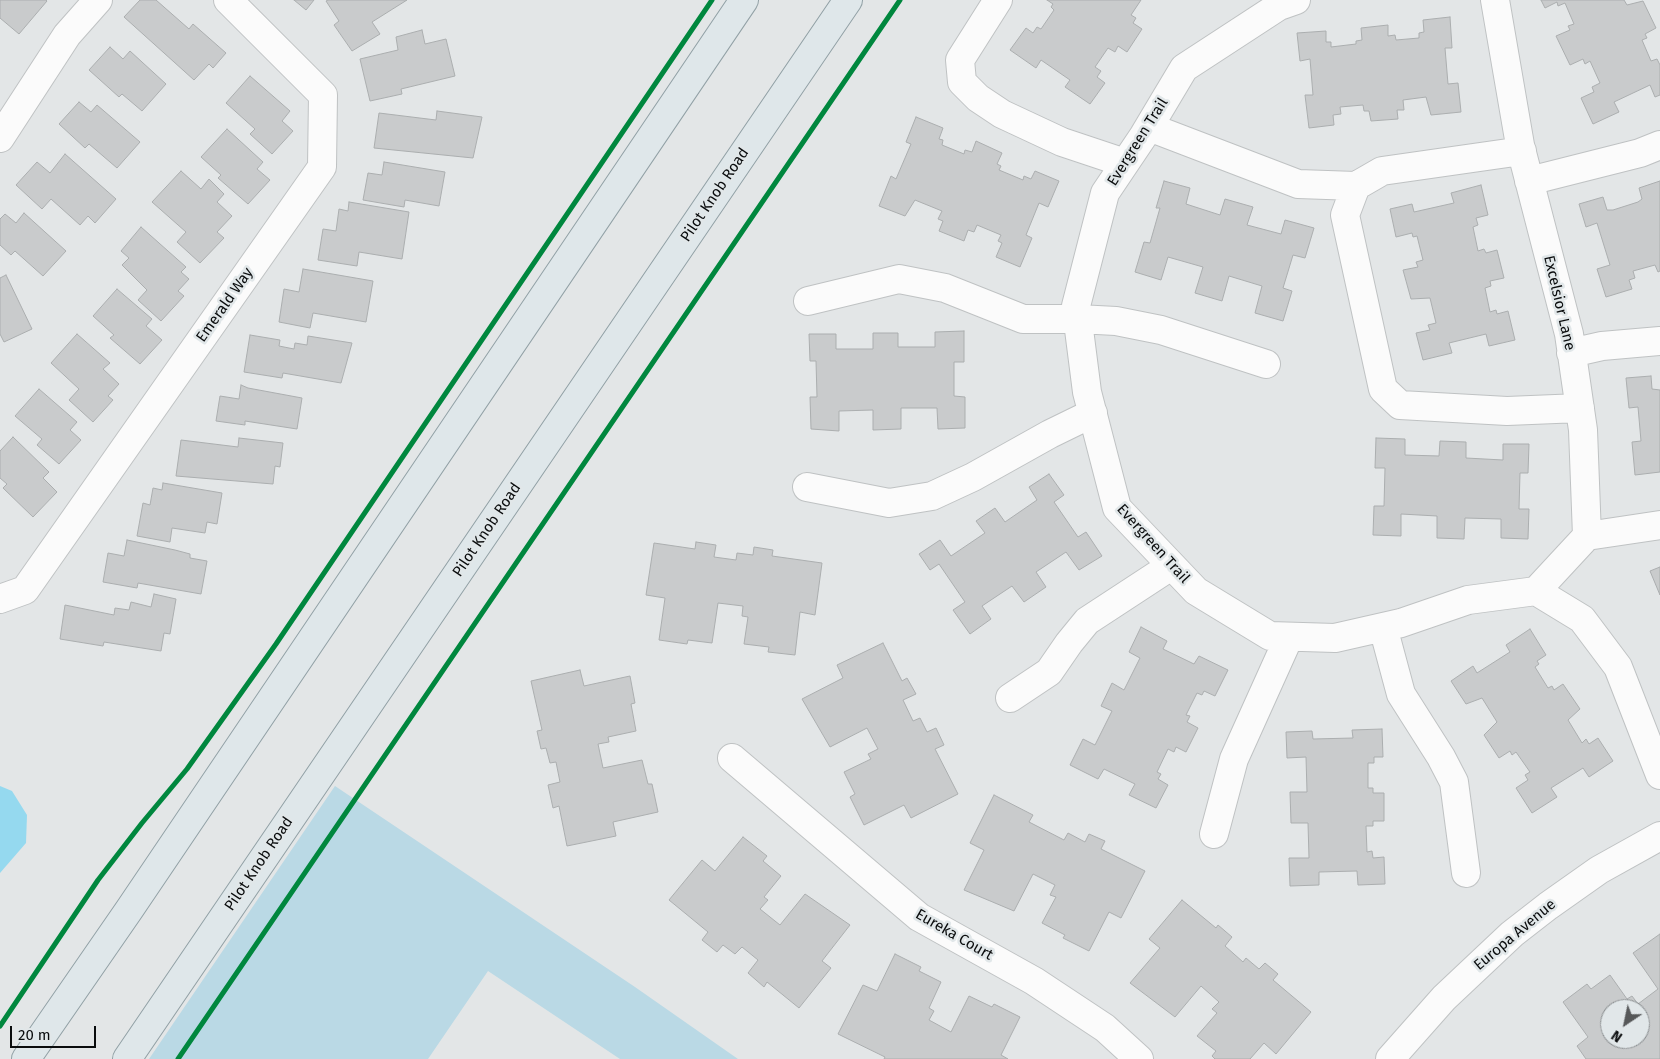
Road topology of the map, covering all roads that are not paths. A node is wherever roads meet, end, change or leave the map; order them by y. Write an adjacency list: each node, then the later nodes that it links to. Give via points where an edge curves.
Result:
1 (98, 0): 9 (street, via 67,34)
2 (228, 0): 28 (street, Emerald Way, via 323,95 322,167 25,590)
3 (744, 0): 37 (main road)
4 (848, 0): 38 (main road, Pilot Knob Road)
5 (998, 0): 13 (street, via 960,60 962,82 1002,114 1062,142)
6 (1296, 0): 8 (street, Evergreen Trail, via 1279,6)
7 (1495, 0): 12 (street, Excelsior Lane)
8 (1262, 6): 10 (street, Evergreen Trail, via 1184,68)
9 (4, 122)
10 (1149, 127): 13 (street, Evergreen Trail); 15 (street, via 1298,184)
11 (1660, 145): 14 (street)
12 (1522, 151): 14 (street, Excelsior Lane); 15 (street, via 1382,171)
13 (1125, 163): 17 (street, Evergreen Trail, via 1106,193 1076,306)
14 (1529, 181): 19 (street, Excelsior Lane, via 1569,334)
15 (1356, 186): 21 (street, via 1345,214 1382,389 1400,405 1507,411)
16 (808, 301): 17 (street, via 899,279 945,288 1023,319)
17 (1078, 319): 20 (street, via 1116,321 1162,330); 22 (street, Evergreen Trail)
18 (1660, 341): 19 (street, via 1602,346)
19 (1571, 353): 21 (street, Excelsior Lane)
20 (1266, 364)
21 (1580, 408): 25 (street, Excelsior Lane)
22 (1093, 413): 23 (street, via 973,478 932,496 889,503); 26 (street, Evergreen Trail, via 1117,508)
23 (807, 487)
24 (1660, 524): 25 (street)
25 (1587, 536): 27 (street)
26 (1171, 566): 30 (street, Evergreen Trail, via 1196,592 1270,636); 31 (street, via 1087,621 1049,672)
27 (1536, 591): 29 (street, Evergreen Trail, via 1468,600); 33 (street, via 1582,619 1618,667)
28 (0, 599)
29 (1383, 627): 30 (street, Evergreen Trail, via 1335,638); 36 (street, via 1401,694 1454,782)
30 (1289, 636): 34 (street, via 1234,758)
31 (1010, 698)
32 (732, 758): 39 (street, Eureka Court, via 919,917 1034,981 1105,1028)
33 (1660, 775)
34 (1214, 834)
35 (1660, 836): 40 (street, Europa Avenue, via 1599,870 1512,934 1444,998)
36 (1466, 872)
37 (26, 1059)
38 (127, 1059)
39 (1140, 1059)
40 (1390, 1059)

